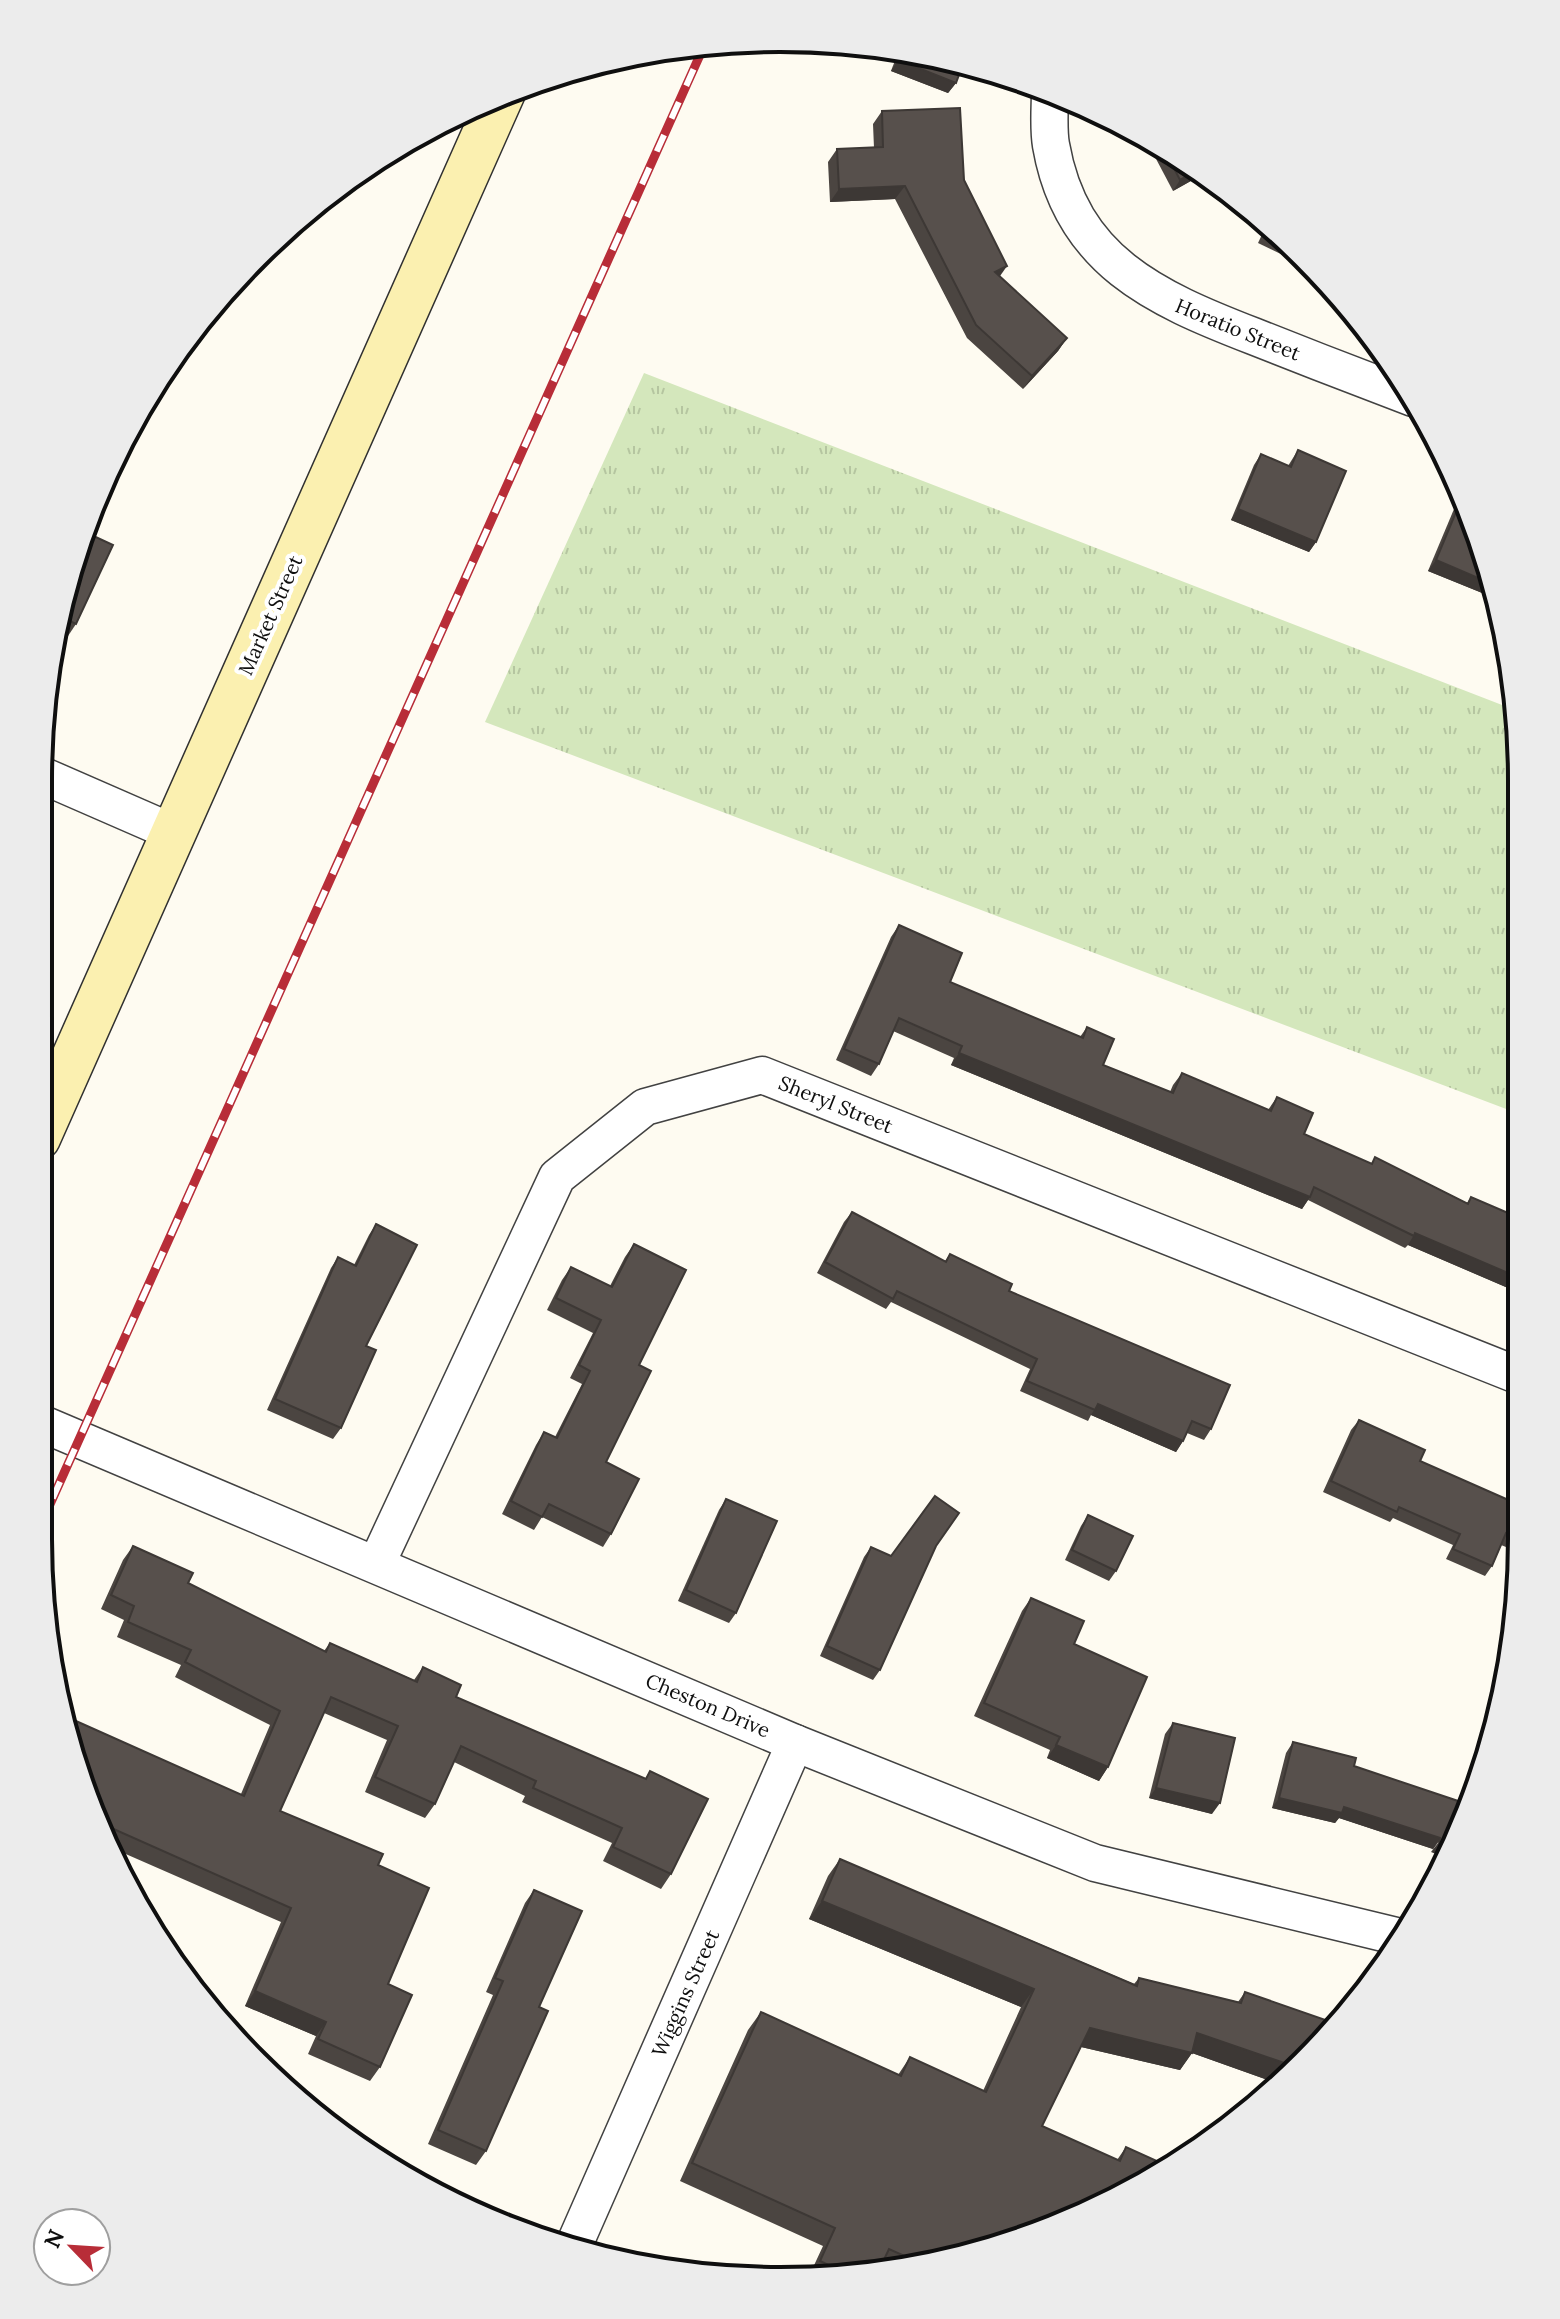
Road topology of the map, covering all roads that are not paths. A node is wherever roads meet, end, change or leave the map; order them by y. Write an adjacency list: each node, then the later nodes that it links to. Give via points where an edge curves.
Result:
1 (1050, 104): 3 (street, Horatio Street, via 1051,144 1064,192 1091,241 1134,281 1176,306)
2 (495, 110): 5 (main road, Market Street)
3 (1394, 391)
4 (52, 780): 5 (street)
5 (172, 832): 6 (main road, Market Street)
6 (52, 1106)
7 (1508, 1371): 9 (street, Sheryl Street, via 762,1075 645,1107 557,1177)
8 (52, 1428): 9 (street, Cheston Drive)
9 (377, 1563): 10 (street, Cheston Drive)
10 (795, 1743): 11 (street, Cheston Drive, via 1095,1863); 12 (street, Wiggins Street)
11 (1390, 1935)
12 (577, 2238)

